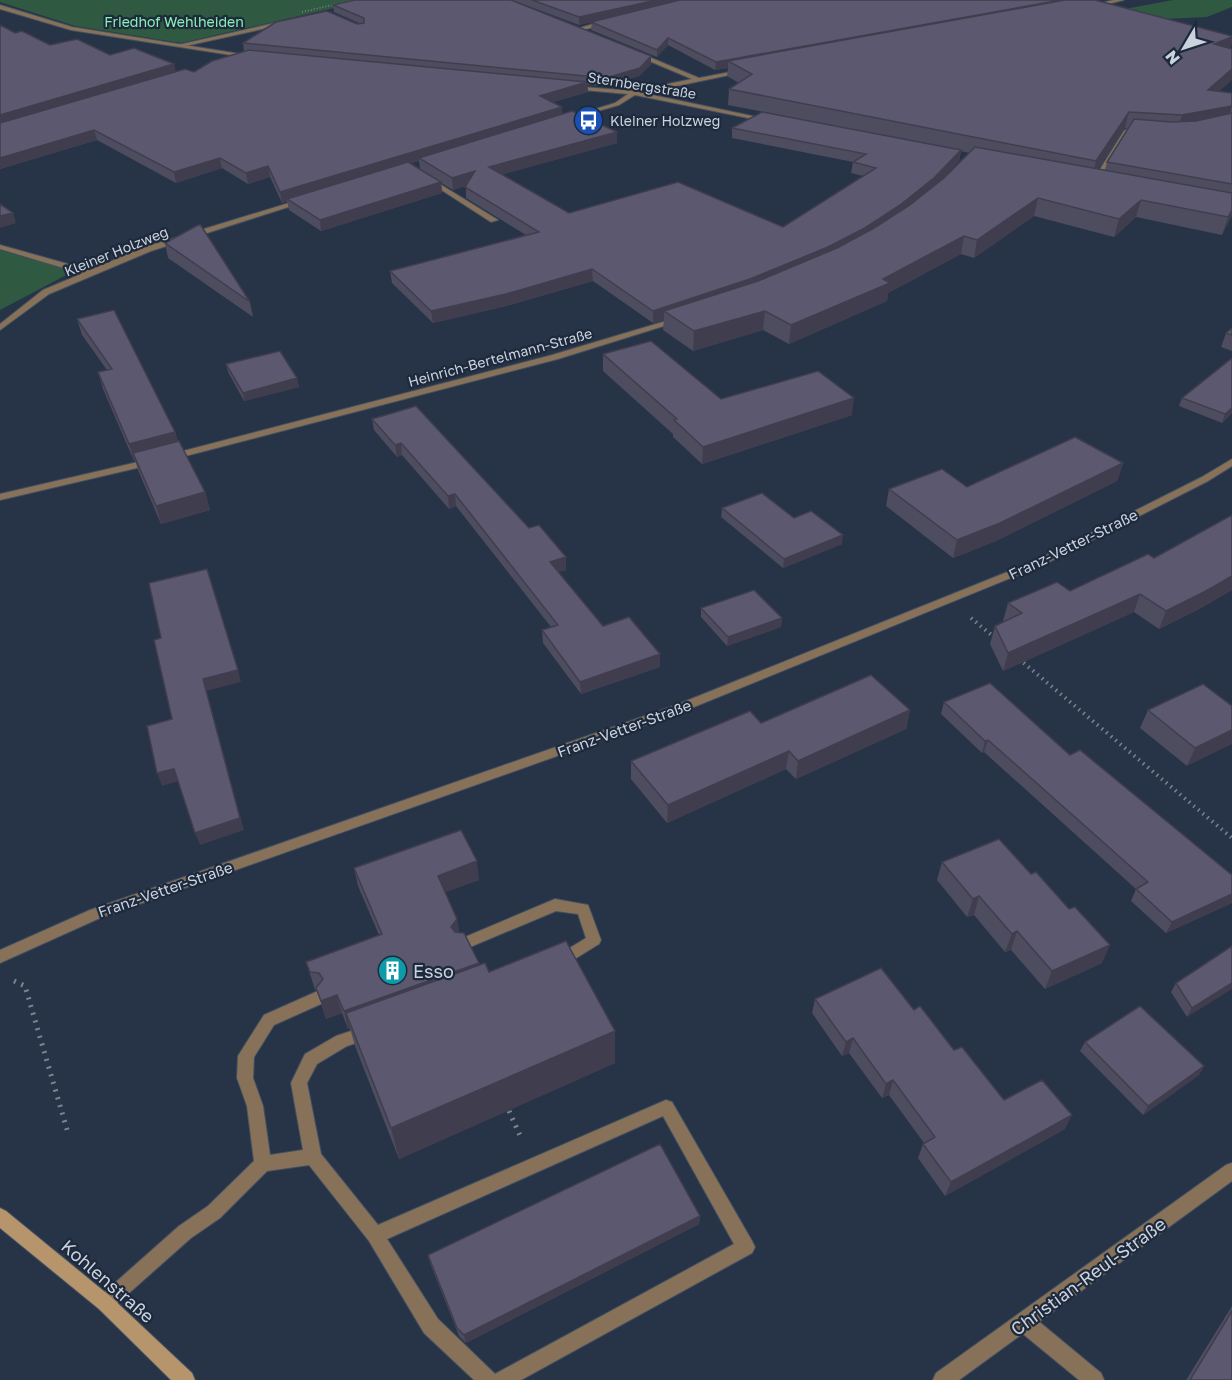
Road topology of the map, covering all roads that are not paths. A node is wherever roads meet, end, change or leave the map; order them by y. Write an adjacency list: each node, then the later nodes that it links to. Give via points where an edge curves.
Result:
1 (1122, 0): 2 (street)
2 (1088, 6)
3 (0, 7): 9 (street, via 71,28)
4 (295, 21): 9 (street)
5 (611, 21): 7 (street)
6 (568, 25): 7 (street)
7 (579, 29): 8 (street)
8 (590, 33)
9 (181, 45): 11 (street)
10 (633, 52): 15 (street)
11 (252, 56): 12 (street); 13 (street)
12 (263, 57)
13 (229, 63)
14 (755, 68): 15 (street)
15 (697, 79): 17 (street)
16 (562, 86): 17 (street, Sternbergstraße)
17 (634, 93): 18 (street, Sternbergstraße); 19 (street, via 617,104)
18 (772, 121)
19 (552, 124)
20 (1154, 134): 23 (street, via 1127,131)
21 (419, 174): 26 (street)
22 (1084, 180): 23 (street)
23 (1095, 182): 24 (street)
24 (1107, 184)
25 (311, 198): 28 (street, Kleiner Holzweg, via 148,249)
26 (494, 220)
27 (0, 247): 28 (street)
28 (90, 273): 30 (street, Kleiner Holzweg, via 46,292)
29 (687, 317): 32 (street, Heinrich-Bertelmann-Straße, via 313,421)
30 (0, 328)
31 (1232, 462): 34 (street, Franz-Vetter-Straße, via 1041,562 950,600 680,708 95,914)
32 (0, 497)
33 (463, 944): 35 (street, via 555,905 584,909 594,940)
34 (0, 957)
35 (550, 965)
36 (318, 998): 39 (street, via 269,1020 246,1056 245,1078 255,1106)
37 (375, 1029): 38 (street, via 342,1041 311,1059 299,1083)
38 (313, 1157): 39 (street); 42 (street)
39 (263, 1164): 43 (street, via 214,1212 185,1232)
40 (1232, 1171): 44 (street, Christian-Reul-Straße)
41 (0, 1217): 43 (main road, Kohlenstraße)
42 (375, 1235): 46 (street, via 431,1326); 47 (street, via 666,1107 746,1247)
43 (105, 1303): 45 (main road, Kohlenstraße)
44 (1024, 1322): 48 (street, Christian-Reul-Straße); 49 (street)
45 (185, 1380)
46 (488, 1380)
47 (502, 1380)
48 (943, 1380)
49 (1094, 1380)

